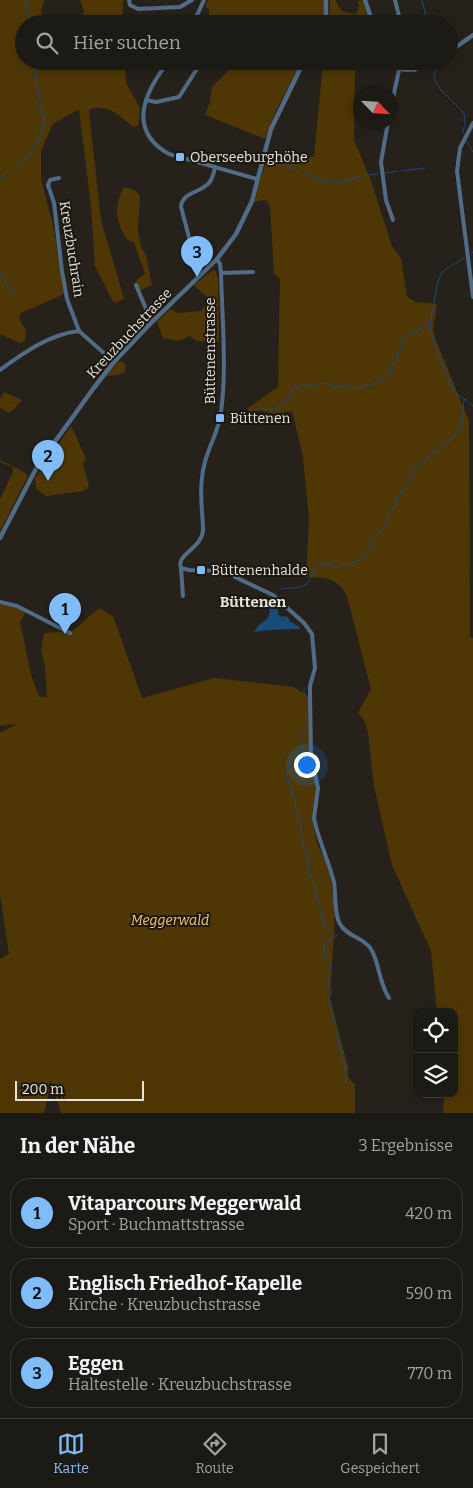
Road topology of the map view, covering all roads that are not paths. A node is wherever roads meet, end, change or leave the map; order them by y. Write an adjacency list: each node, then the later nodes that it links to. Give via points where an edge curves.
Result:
1 (129, 0): 2 (street, via 130,5 138,9 182,6)
2 (192, 0)
3 (204, 0): 7 (street)
4 (326, 0): 8 (street)
5 (365, 0): 9 (street)
6 (395, 0): 10 (street)
7 (198, 15)
8 (326, 15)
9 (370, 15)
10 (399, 15)
11 (473, 35): 12 (street)
12 (458, 46)
13 (163, 70): 19 (street)
14 (196, 70): 19 (street, via 179,98 156,102)
15 (300, 70): 24 (street, Kreuzbuchstrasse, via 271,129)
16 (399, 70): 17 (street); 18 (street)
17 (415, 70)
18 (396, 85)
19 (146, 100): 22 (street, via 143,124 156,146 169,154)
20 (473, 123): 31 (street, via 460,148 457,171)
21 (387, 130): 25 (street, via 381,162 386,200)
22 (215, 167): 24 (street); 26 (street, via 209,183 185,197 181,203)
23 (59, 178): 33 (street, Kreuzbuchrain, via 50,180 48,184 54,203 67,299)
24 (257, 179): 27 (street, Kreuzbuchstrasse, via 240,228)
25 (393, 220)
26 (190, 241)
27 (217, 259): 29 (street, Büttenenstrasse); 32 (street, Kreuzbuchstrasse)
28 (253, 272): 29 (street)
29 (221, 273): 37 (street, Büttenenstrasse, via 223,398 219,425 206,456 202,476 204,532 196,546 182,558)
30 (136, 285): 32 (street)
31 (473, 297)
32 (153, 321): 34 (street, Kreuzbuchstrasse)
33 (79, 331): 34 (street); 35 (street, via 37,345)
34 (114, 362): 36 (street, Kreuzbuchstrasse, via 38,465)
35 (0, 370)
36 (0, 538)
37 (181, 568): 39 (street); 40 (street)
38 (273, 570): 39 (street)
39 (233, 571): 43 (street, via 235,577 273,595 312,631 315,668 310,686 311,755 318,788 314,818 334,884 337,920 349,934 370,947)
40 (183, 596)
41 (0, 602): 42 (street, via 17,606)
42 (70, 633)
43 (388, 998)

